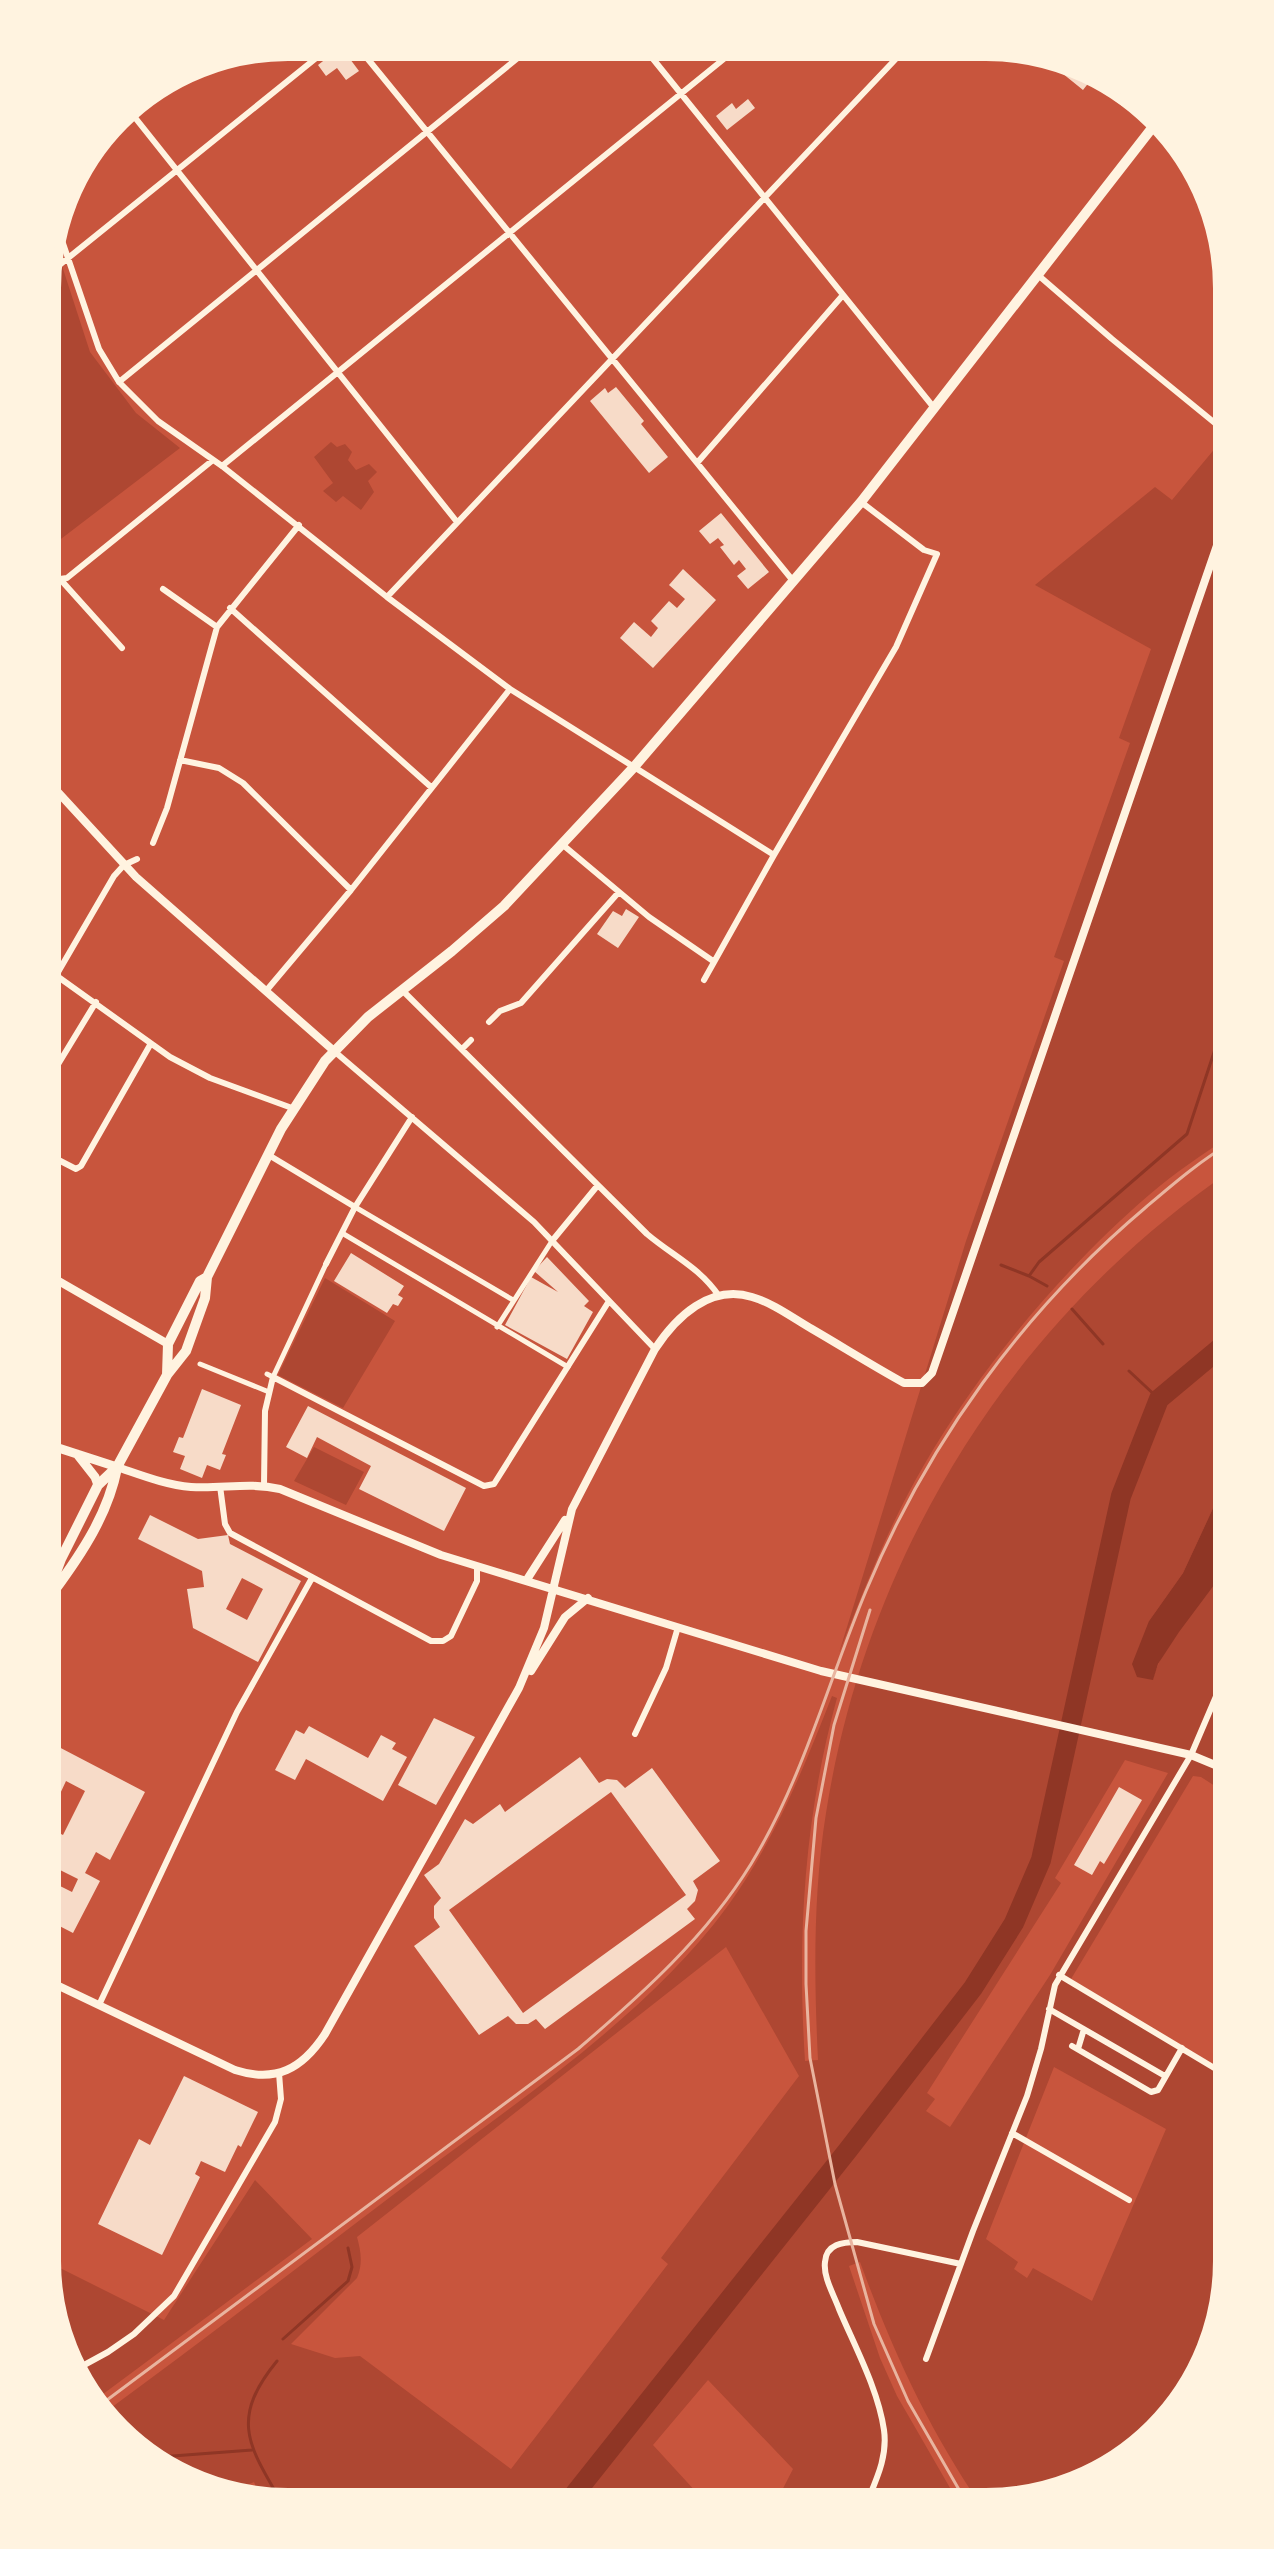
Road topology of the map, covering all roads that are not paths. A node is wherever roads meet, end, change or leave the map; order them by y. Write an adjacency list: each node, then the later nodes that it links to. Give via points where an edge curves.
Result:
1 (319, 56): 11 (street)
2 (365, 56): 10 (street)
3 (521, 56): 10 (street)
4 (651, 56): 7 (street)
5 (727, 56): 7 (street)
6 (898, 56): 12 (street)
7 (681, 93): 12 (street); 13 (street)
8 (134, 115): 11 (street)
9 (1152, 127): 18 (main road)
10 (428, 133): 13 (street); 16 (street)
11 (178, 170): 15 (street); 16 (street)
12 (764, 197): 19 (street); 20 (street)
13 (509, 233): 20 (street); 21 (street)
14 (62, 240): 15 (street)
15 (68, 259): 17 (street); 22 (street, via 99,349)
16 (257, 269): 21 (street); 22 (street)
17 (56, 270)
18 (1038, 275): 23 (main road); 24 (street)
19 (843, 295): 23 (street); 26 (street)
20 (612, 358): 26 (street); 29 (street)
21 (339, 371): 27 (street); 29 (street)
22 (119, 382): 25 (street, via 158,421)
23 (935, 409): 28 (main road)
24 (1218, 426)
25 (213, 460): 27 (street); 33 (street, via 74,574)
26 (697, 463): 34 (street)
27 (222, 466): 30 (street)
28 (861, 502): 34 (main road); 47 (street, via 924,550 937,554 900,639)
29 (457, 522): 36 (street)
30 (299, 525): 36 (street); 37 (street)
31 (1218, 543): 76 (street, via 937,1365 922,1383 904,1383 763,1302 746,1295)
32 (56, 575): 33 (street)
33 (60, 579): 39 (street)
34 (794, 582): 42 (main road)
35 (163, 589): 38 (street)
36 (387, 597): 40 (street)
37 (230, 608): 38 (street); 43 (street)
38 (217, 627): 41 (street)
39 (122, 648)
40 (510, 689): 42 (street); 43 (street)
41 (183, 760): 45 (street); 50 (street, via 219,768 243,783)
42 (634, 767): 46 (main road); 47 (street)
43 (431, 787): 50 (street)
44 (56, 790): 49 (street)
45 (153, 843)
46 (563, 845): 51 (street); 56 (main road, via 494,916)
47 (774, 855): 52 (street)
48 (137, 859): 49 (street)
49 (124, 865): 53 (street); 57 (street)
50 (351, 890): 57 (street)
51 (618, 893): 52 (street); 59 (street, via 521,1003 498,1012)
52 (713, 961): 55 (street)
53 (58, 976): 54 (street); 58 (street)
54 (56, 979)
55 (704, 980)
56 (402, 990): 62 (street); 63 (main road)
57 (266, 991): 63 (street)
58 (96, 1002): 61 (street); 64 (street)
59 (489, 1022)
60 (471, 1040): 62 (street)
61 (150, 1045): 65 (street, via 210,1078); 68 (street, via 81,1166 70,1168)
62 (462, 1049): 69 (street)
63 (334, 1051): 65 (main road); 66 (street)
64 (56, 1068)
65 (292, 1108): 67 (main road)
66 (412, 1117): 70 (street); 72 (street)
67 (267, 1154): 70 (street); 74 (main road)
68 (56, 1160)
69 (598, 1185): 72 (street); 76 (street, via 667,1251 704,1275)
70 (355, 1207): 71 (street); 77 (street)
71 (342, 1233): 73 (street); 79 (street)
72 (552, 1241): 77 (street); 78 (street)
73 (326, 1264): 85 (street)
74 (207, 1277): 80 (main road, via 200,1281); 84 (main road, via 194,1332)
75 (56, 1279): 80 (street)
76 (719, 1296): 81 (street, via 687,1312)
77 (513, 1300): 79 (street)
78 (609, 1301): 81 (street); 83 (street)
79 (497, 1327): 83 (street)
80 (168, 1344): 84 (main road)
81 (655, 1349): 93 (street)
82 (200, 1364): 86 (street)
83 (568, 1367): 85 (street, via 494,1484 484,1486)
84 (167, 1375): 89 (main road)
85 (270, 1376): 86 (street)
86 (270, 1392): 91 (street)
87 (56, 1447): 88 (main road)
88 (77, 1454): 89 (main road); 90 (main road)
89 (117, 1467): 90 (main road); 92 (street, via 170,1484); 98 (main road, via 112,1496)
90 (98, 1485): 95 (main road)
91 (264, 1485): 92 (street); 94 (street)
92 (220, 1486): 96 (street, via 230,1533)
93 (572, 1509): 97 (street); 99 (street)
94 (477, 1567): 96 (street, via 477,1581 454,1631 438,1642); 97 (street)
95 (56, 1572)
96 (312, 1578): 109 (street, via 237,1712)
97 (526, 1581): 99 (street)
98 (56, 1586)
99 (553, 1589): 100 (street); 102 (street, via 544,1628)
100 (588, 1598): 101 (street); 102 (street, via 565,1617)
101 (678, 1627): 104 (street, via 666,1668); 105 (street, via 821,1671)
102 (519, 1688): 114 (street, via 325,2034 306,2059)
103 (1218, 1692): 105 (street)
104 (635, 1734)
105 (1191, 1755): 106 (street); 107 (street)
106 (1218, 1766)
107 (1059, 1975): 110 (street); 112 (street)
108 (56, 1985): 109 (street)
109 (99, 2005): 114 (street, via 235,2070)
110 (1049, 2009): 111 (street); 116 (street)
111 (1084, 2029): 115 (street); 115 (street, via 1075,2048 1151,2092)
112 (1182, 2048): 113 (street); 115 (street)
113 (1218, 2070)
114 (279, 2073): 120 (street, via 281,2099 275,2122 186,2279 148,2323)
115 (1165, 2076)
116 (1012, 2133): 117 (street); 118 (street)
117 (1129, 2200)
118 (961, 2264): 119 (street); 121 (street, via 857,2242 840,2243 828,2253 830,2287 883,2426 883,2458)
119 (926, 2359)
120 (82, 2366)
121 (870, 2493)

